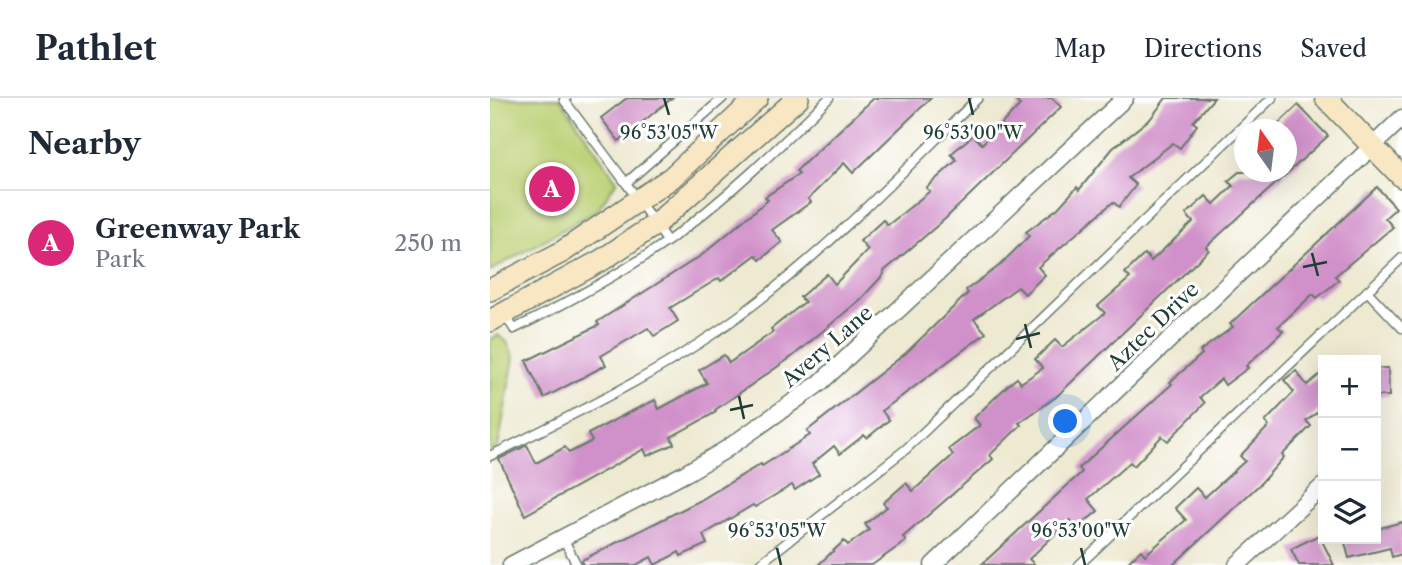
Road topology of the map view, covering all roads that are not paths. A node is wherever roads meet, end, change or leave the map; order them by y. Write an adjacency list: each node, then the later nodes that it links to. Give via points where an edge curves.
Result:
1 (566, 98): 13 (lane)
2 (723, 98): 13 (lane)
3 (757, 98): 14 (main road, via 671,178)
4 (798, 98): 15 (main road)
5 (829, 98): 15 (lane, via 729,191)
6 (978, 98): 21 (lane, via 751,307 643,377)
7 (1125, 98): 23 (street, Avery Lane, via 820,383 725,450)
8 (1272, 98): 26 (lane, via 906,449)
9 (1326, 98): 11 (main road)
10 (1402, 118): 11 (street, Aztec Drive)
11 (1373, 146): 12 (main road); 27 (street, Aztec Drive)
12 (1402, 177)
13 (626, 183): 14 (lane)
14 (639, 201): 15 (lane); 17 (main road, via 562,252)
15 (661, 232): 19 (main road)
16 (1402, 258): 18 (lane)
17 (490, 290)
18 (1367, 290): 20 (lane); 28 (lane)
19 (497, 318)
20 (1402, 328)
21 (490, 456)
22 (1318, 491): 29 (street)
23 (563, 538): 24 (street, Avery Lane); 25 (lane)
24 (511, 565)
25 (577, 565)
26 (758, 565)
27 (933, 565)
28 (1079, 565)
29 (1237, 565)

